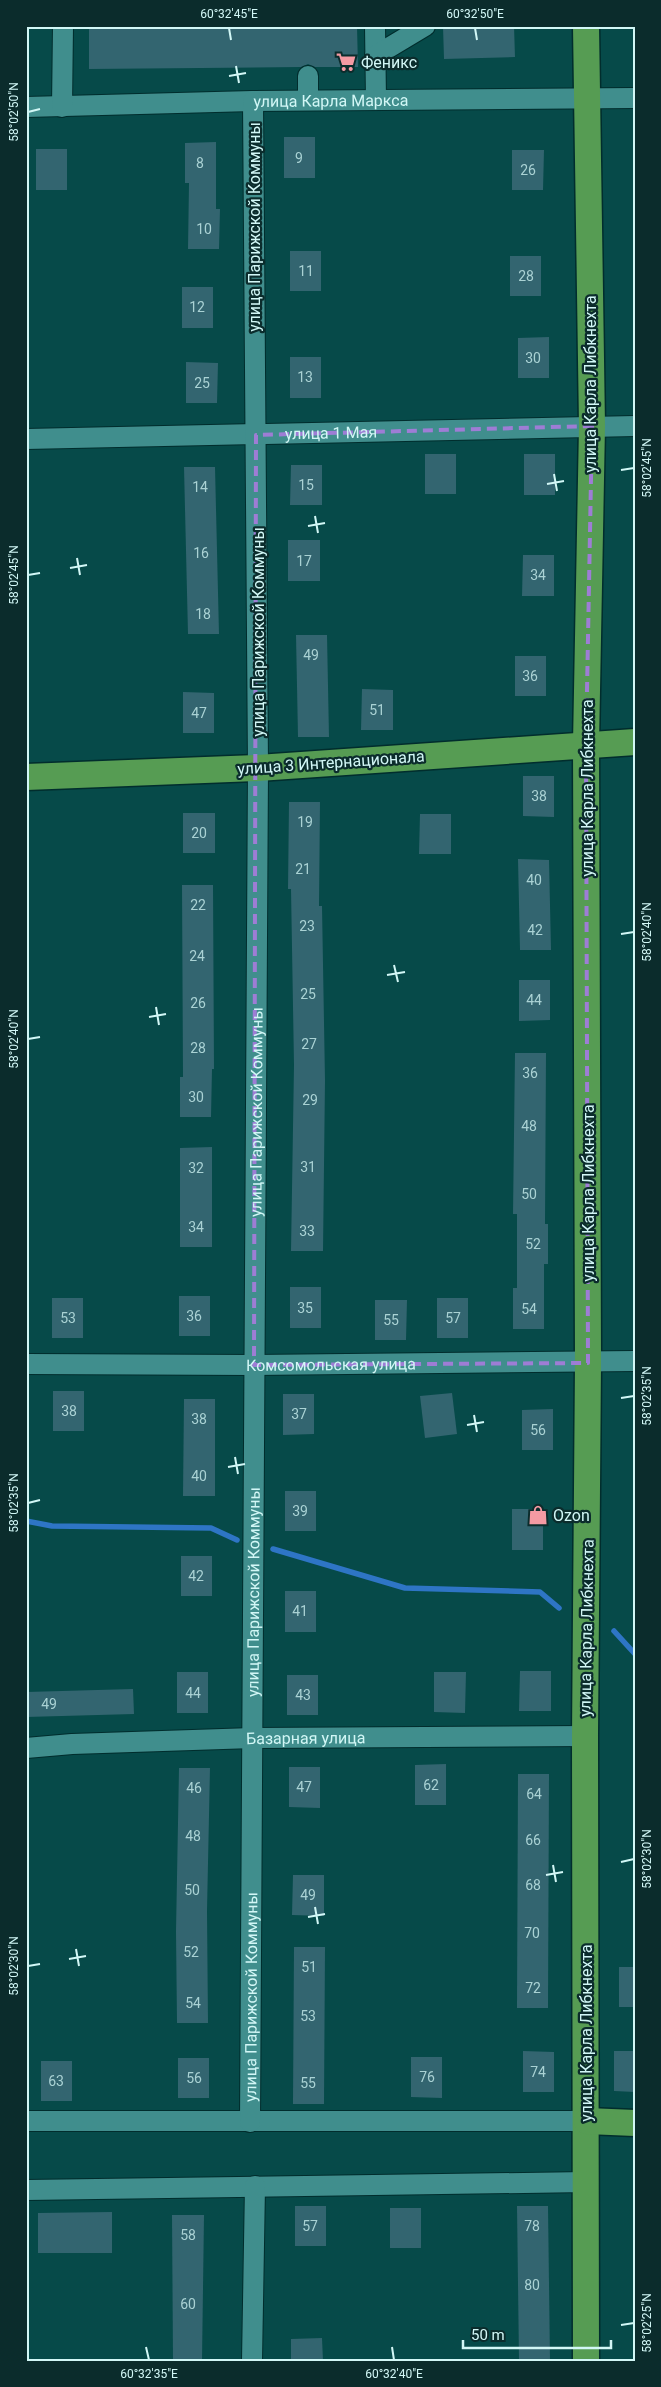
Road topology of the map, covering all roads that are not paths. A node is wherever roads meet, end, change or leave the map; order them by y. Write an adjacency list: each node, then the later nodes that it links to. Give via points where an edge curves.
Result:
1 (63, 26): 12 (street)
2 (375, 26): 5 (street)
3 (425, 26): 5 (street)
4 (586, 26): 8 (main road, улица Карла Либкнехта)
5 (375, 56): 10 (street)
6 (308, 76): 9 (street)
7 (635, 98): 8 (street, улица Карла Маркса)
8 (587, 99): 10 (street, улица Карла Маркса); 14 (main road, улица Карла Либкнехта)
9 (308, 100): 10 (street, улица Карла Маркса); 11 (street, улица Карла Маркса)
10 (376, 100)
11 (253, 101): 12 (street, улица Карла Маркса); 16 (street, улица Парижской Коммуны)
12 (62, 106): 13 (street, улица Карла Маркса)
13 (26, 107)
14 (592, 426): 15 (street, улица 1 Мая); 16 (street, улица 1 Мая); 19 (main road, улица Карла Либкнехта)
15 (635, 426)
16 (256, 435): 17 (street, улица 1 Мая); 20 (street, улица Парижской Коммуны)
17 (26, 439)
18 (635, 742): 19 (main road, улица 3 Интернационала)
19 (586, 744): 20 (main road, улица 3 Интернационала); 23 (main road, улица Карла Либкнехта)
20 (258, 768): 21 (main road, улица 3 Интернационала); 25 (street, улица Парижской Коммуны)
21 (26, 777)
22 (635, 1362): 23 (street, Комсомольская улица)
23 (588, 1363): 25 (street, Комсомольская улица); 26 (main road, улица Карла Либкнехта)
24 (26, 1364): 25 (street, Комсомольская улица)
25 (254, 1365): 27 (street, улица Парижской Коммуны)
26 (585, 1736): 27 (street, Базарная улица); 30 (main road, улица Карла Либкнехта)
27 (253, 1738): 28 (street, Базарная улица); 31 (street, улица Парижской Коммуны)
28 (26, 1748)
29 (26, 2121): 31 (street)
30 (587, 2121): 31 (street); 32 (main road); 33 (main road, улица Карла Либкнехта)
31 (250, 2122)
32 (635, 2122)
33 (586, 2182): 34 (street); 37 (main road, улица Карла Либкнехта)
34 (255, 2186): 35 (street); 36 (street)
35 (26, 2190)
36 (252, 2361)
37 (586, 2361)

